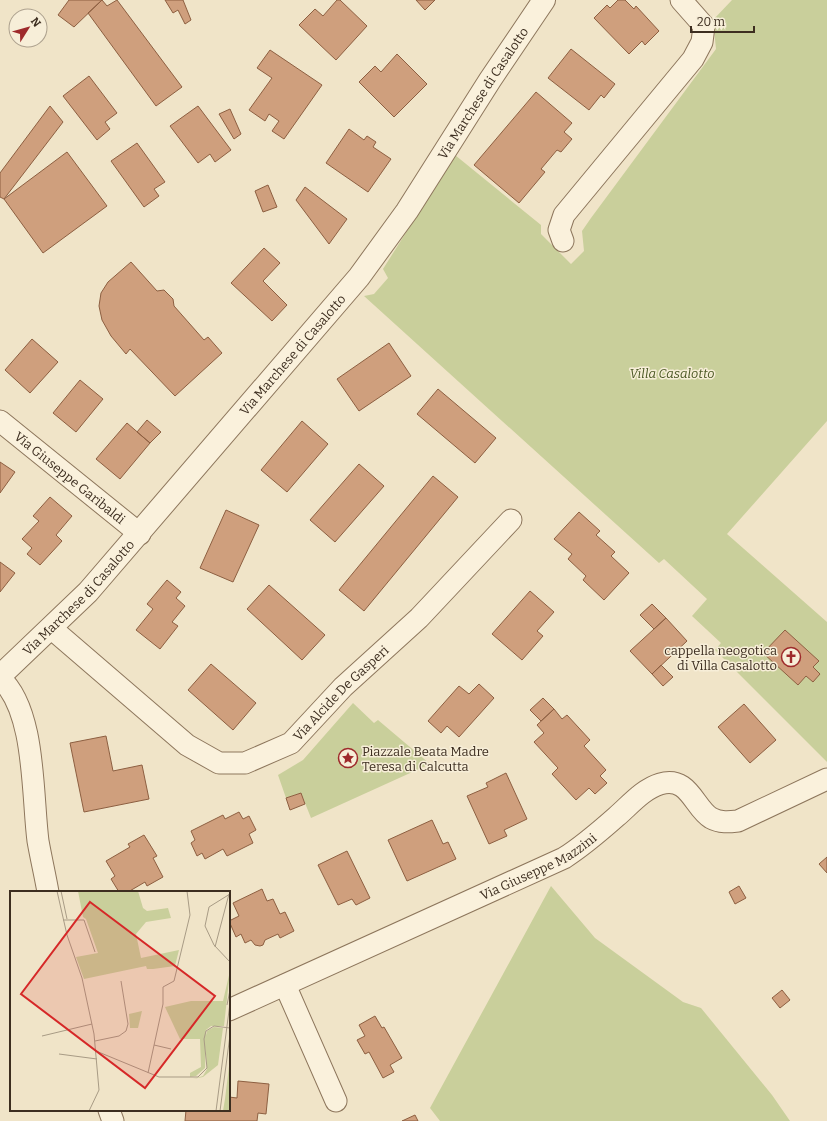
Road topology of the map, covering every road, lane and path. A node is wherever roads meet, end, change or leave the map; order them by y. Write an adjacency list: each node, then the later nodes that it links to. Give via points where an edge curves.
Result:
1 (544, 0): 6 (street, Via Marchese di Casalotto, via 490,80 408,211 359,277)
2 (681, 0): 3 (street, via 704,26 702,42 693,59 564,215 559,230)
3 (563, 242)
4 (0, 421): 6 (street, Via Giuseppe Garibaldi)
5 (511, 520): 7 (street, Via Alcide De Gasperi, via 419,618 343,687 291,743 245,763 219,763 187,745)
6 (140, 534): 7 (street, Via Marchese di Casalotto, via 88,592)
7 (51, 628): 8 (street, Via Marchese di Casalotto)
8 (0, 677): 10 (street, via 10,686 24,721 31,757 38,841)
9 (827, 779): 11 (street, Via Giuseppe Mazzini, via 738,821 724,823 711,818 687,790 674,782 660,784 647,790 587,842 564,858)
10 (48, 891)
11 (285, 985): 12 (street, Via Giuseppe Mazzini); 13 (street)
12 (230, 1010)
13 (336, 1101)
14 (109, 1111): 15 (street)
15 (113, 1121)

